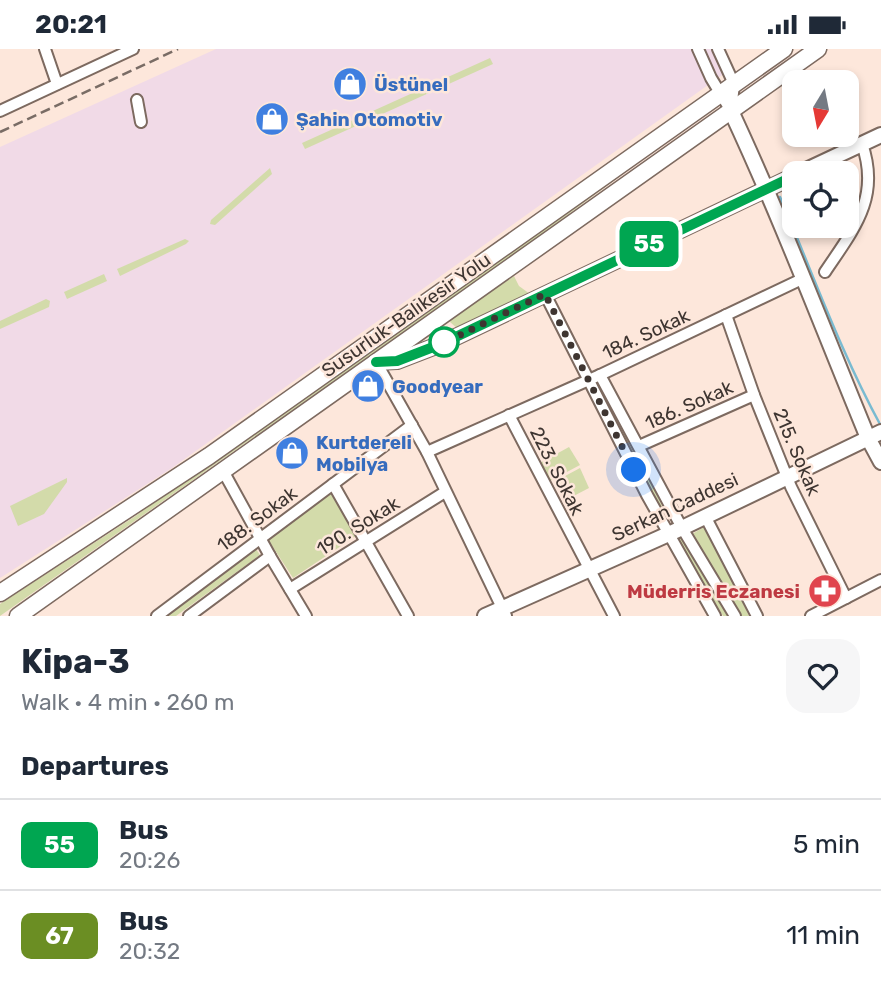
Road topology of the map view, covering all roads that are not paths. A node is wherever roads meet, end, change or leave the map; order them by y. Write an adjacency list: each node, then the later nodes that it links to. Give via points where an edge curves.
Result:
1 (45, 49): 7 (street)
2 (132, 49): 7 (street)
3 (698, 49): 9 (street)
4 (718, 49): 8 (street)
5 (784, 49): 8 (highway, Susurluk-Balıkesir Yolu)
6 (818, 49): 12 (highway, Susurluk-Balıkesir Yolu)
7 (57, 84): 11 (street)
8 (734, 84): 9 (highway, Susurluk-Balıkesir Yolu); 12 (street)
9 (720, 93): 12 (street); 45 (highway, Susurluk-Balıkesir Yolu, via 209,456)
10 (137, 100): 13 (street)
11 (0, 111)
12 (731, 111): 18 (main road); 23 (highway, Susurluk-Balıkesir Yolu)
13 (141, 122)
14 (881, 135): 15 (main road)
15 (862, 144): 16 (main road); 19 (street, via 869,185 866,205)
16 (826, 161)
17 (782, 182): 18 (main road)
18 (767, 189): 20 (main road); 21 (main road)
19 (825, 272)
20 (802, 279): 22 (street, 184. Sokak); 29 (main road)
21 (545, 294): 23 (main road, via 419,353); 25 (street)
22 (726, 315): 24 (street, 184. Sokak); 26 (street, 215. Sokak)
23 (376, 362): 28 (street); 33 (highway, Susurluk-Balıkesir Yolu)
24 (600, 375): 25 (street, 184. Sokak); 30 (street)
25 (588, 380): 27 (street, 184. Sokak); 38 (street)
26 (754, 395): 30 (street, 186. Sokak); 34 (street, 215. Sokak)
27 (509, 415): 31 (street, 184. Sokak); 42 (street, 223. Sokak)
28 (412, 425): 31 (street); 35 (street, 188. Sokak)
29 (875, 435): 32 (main road); 34 (main road, Serkan Caddesi)
30 (639, 446): 38 (street)
31 (426, 451): 36 (street)
32 (881, 463)
33 (222, 470): 39 (street); 49 (highway, Susurluk-Balıkesir Yolu)
34 (786, 476): 37 (main road, Serkan Caddesi); 46 (street, 215. Sokak)
35 (333, 484): 39 (street, 188. Sokak); 40 (street)
36 (445, 492): 40 (street, 190. Sokak); 47 (street)
37 (705, 516): 38 (main road, Serkan Caddesi); 58 (street)
38 (675, 531): 42 (main road, Serkan Caddesi); 56 (street); 57 (street)
39 (260, 540): 41 (street); 50 (street, 188. Sokak)
40 (367, 543): 44 (street, 190. Sokak); 53 (street)
41 (270, 556): 44 (street); 48 (street, 188. Sokak)
42 (587, 569): 47 (main road, Serkan Caddesi); 55 (street, 223. Sokak)
43 (881, 580): 46 (street)
44 (290, 589): 52 (street)
45 (0, 593)
46 (846, 598): 59 (street)
47 (504, 611): 54 (main road, Serkan Caddesi)
48 (202, 612): 51 (street, 188. Sokak)
49 (28, 613)
50 (157, 616)
51 (189, 616)
52 (306, 616)
53 (408, 616)
54 (485, 616)
55 (614, 616)
56 (715, 616)
57 (735, 616)
58 (757, 616)
59 (811, 616)

